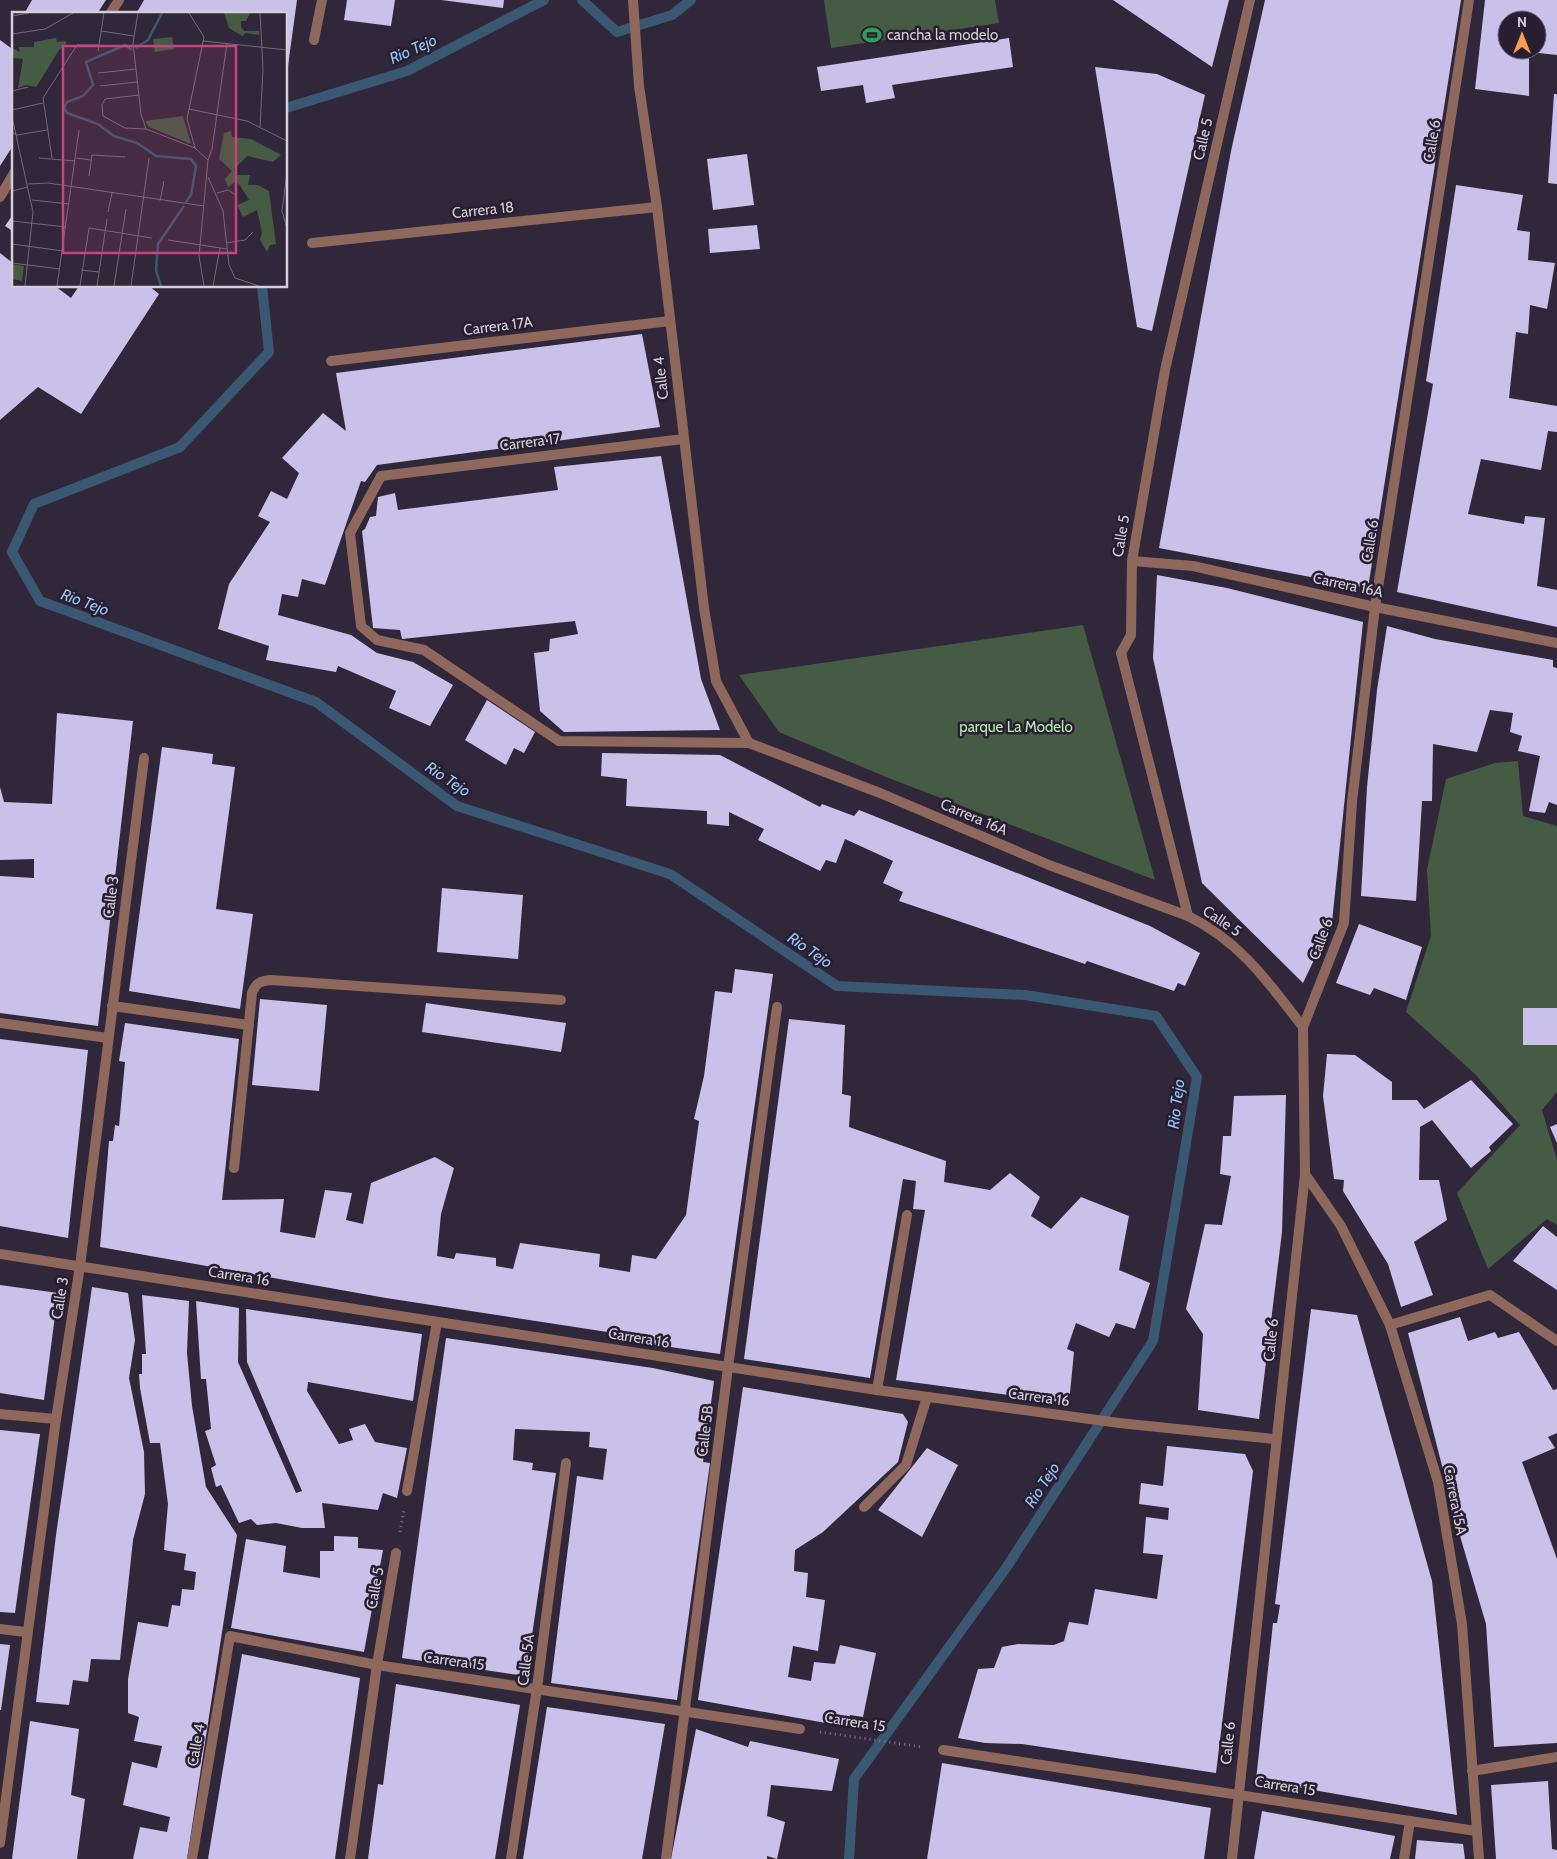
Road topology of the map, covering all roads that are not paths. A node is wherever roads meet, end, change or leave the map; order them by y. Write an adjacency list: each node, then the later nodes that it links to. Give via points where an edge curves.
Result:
1 (119, 0): 6 (street)
2 (322, 0): 7 (street)
3 (633, 0): 10 (street, Calle 4, via 639,86)
4 (1250, 0): 16 (street, Calle 5, via 1165,370)
5 (1469, 0): 17 (street, Calle 6)
6 (111, 12)
7 (314, 40)
8 (12, 177): 9 (street)
9 (0, 197)
10 (657, 207): 11 (street, Carrera 18); 12 (street, Calle 4)
11 (312, 243)
12 (670, 321): 13 (street, Carrera 17A); 14 (street, Calle 4)
13 (331, 360)
14 (683, 439): 15 (street, Carrera 17); 19 (street, Calle 4, via 716,681)
15 (381, 476): 19 (street, Carrera 16A, via 350,533 362,626 377,640 424,650 559,740)
16 (1132, 561): 17 (street, Carrera 16A, via 1193,566); 21 (street, Calle 5, via 1131,635 1121,653)
17 (1375, 607): 18 (street, Carrera 16A); 27 (street, Calle 6, via 1352,802 1344,923)
18 (1557, 643)
19 (749, 743): 21 (street, Carrera 16A, via 880,793 1049,865)
20 (144, 758): 23 (street, Calle 3)
21 (1188, 916): 27 (street, Calle 5, via 1209,926 1250,959)
22 (561, 1000): 26 (street, via 271,980 255,985)
23 (112, 1006): 26 (street); 28 (street, Calle 3)
24 (777, 1007): 37 (street, Calle 5B)
25 (0, 1023): 28 (street)
26 (250, 1025): 29 (street)
27 (1303, 1027): 30 (street, Calle 6)
28 (108, 1038): 33 (street, Calle 3)
29 (234, 1168)
30 (1305, 1174): 35 (street, Carrera 15A, via 1341,1226); 42 (street, Calle 6)
31 (907, 1215): 38 (street)
32 (0, 1254): 33 (street, Carrera 16)
33 (80, 1266): 34 (street, Carrera 16); 41 (street, Calle 3)
34 (437, 1322): 37 (street, Carrera 16); 44 (street)
35 (1390, 1325): 36 (street, via 1490,1295); 56 (street, Carrera 15A, via 1438,1482 1462,1624)
36 (1557, 1341)
37 (728, 1367): 38 (street, Carrera 16); 52 (street, Calle 5B)
38 (876, 1390): 39 (street, Carrera 16)
39 (927, 1397): 42 (street, Carrera 16, via 1118,1423); 45 (street, via 906,1465)
40 (0, 1414): 41 (street)
41 (56, 1419): 48 (street, Calle 3)
42 (1275, 1438): 57 (street, Calle 6)
43 (566, 1463): 51 (street, Calle 5A)
44 (407, 1491)
45 (864, 1507)
46 (396, 1553): 50 (street, Calle 5)
47 (0, 1629): 48 (street)
48 (26, 1632): 60 (street, Calle 3)
49 (230, 1636): 50 (street, Carrera 15); 61 (street, Calle 4)
50 (377, 1665): 51 (street, Carrera 15); 62 (street, Calle 5)
51 (537, 1688): 52 (street, Carrera 15); 63 (street, Calle 5A)
52 (684, 1711): 53 (street, Carrera 15); 64 (street, Calle 5B)
53 (800, 1729)
54 (943, 1750): 57 (street, Carrera 15)
55 (1557, 1757): 56 (street)
56 (1472, 1771): 59 (street, Carrera 15A)
57 (1238, 1794): 58 (street, Carrera 15); 65 (street, Calle 6)
58 (1410, 1821): 59 (street, Carrera 15); 66 (street)
59 (1476, 1831): 67 (street, Carrera 15A)
60 (0, 1843)
61 (192, 1859)
62 (350, 1859)
63 (511, 1859)
64 (666, 1859)
65 (1232, 1859)
66 (1404, 1859)
67 (1479, 1859)

